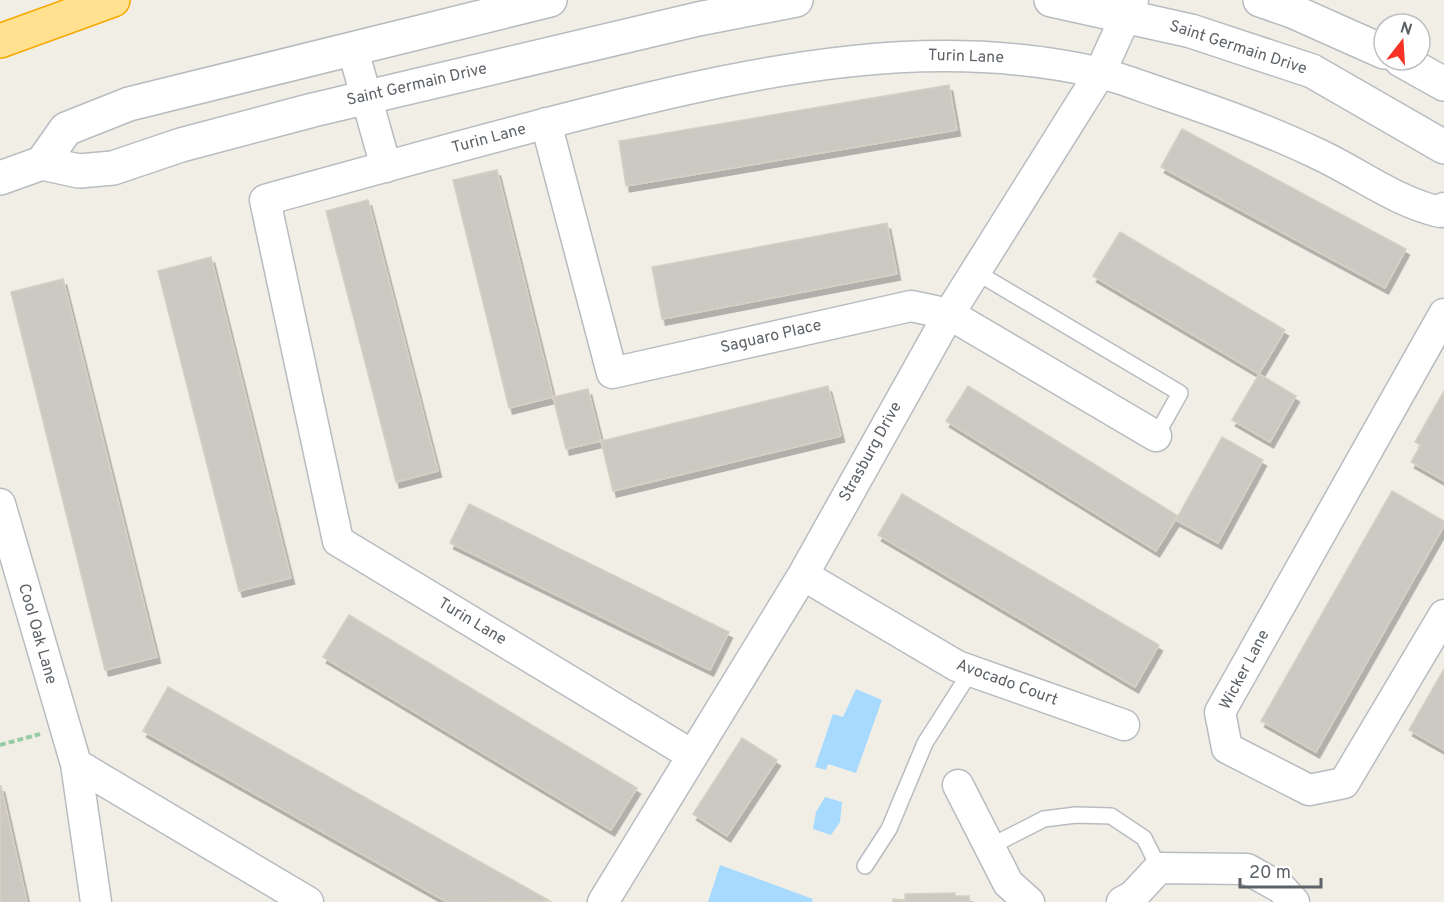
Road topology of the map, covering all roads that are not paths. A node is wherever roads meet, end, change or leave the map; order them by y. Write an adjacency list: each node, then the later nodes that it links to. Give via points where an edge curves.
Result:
1 (113, 0): 7 (highway)
2 (549, 0): 9 (street)
3 (796, 0): 13 (street, Saint Germain Drive, via 698,19)
4 (1051, 0): 6 (street, Saint Germain Drive)
5 (1260, 0): 8 (street)
6 (1131, 7): 11 (street, Strasburg Drive); 15 (street, Saint Germain Drive, via 1312,71)
7 (0, 41)
8 (1372, 47)
9 (353, 50): 13 (street); 16 (street, via 129,104 66,129)
10 (1422, 72): 12 (street)
11 (1100, 73): 14 (street, Turin Lane, via 1000,57 896,55 715,81); 19 (street, Turin Lane, via 1249,122 1416,206 1440,212); 20 (street, Strasburg Drive)
12 (1444, 84)
13 (367, 97): 16 (street, Saint Germain Drive, via 181,145 113,168 79,171); 17 (street)
14 (546, 123): 17 (street, Turin Lane); 21 (street, Saguaro Place, via 612,373 911,306)
15 (1444, 147)
16 (42, 163): 18 (street)
17 (386, 167): 30 (street, Turin Lane, via 265,200 338,541)
18 (0, 178)
19 (1444, 208)
20 (976, 272): 21 (street, Strasburg Drive); 23 (lane, via 1180,393)
21 (949, 314): 23 (street, Saguaro Place); 26 (street, Strasburg Drive)
22 (1444, 314): 27 (street, Wicker Lane, via 1220,712 1227,748 1309,790 1344,783)
23 (1156, 436)
24 (0, 504): 25 (street, Cool Oak Lane)
25 (8, 566): 31 (street, Cool Oak Lane)
26 (803, 575): 28 (street, Avocado Court); 30 (street, Strasburg Drive)
27 (1444, 615)
28 (971, 671): 29 (street, Avocado Court); 34 (lane, via 925,743 889,829)
29 (1124, 725)
30 (692, 755): 38 (street, Strasburg Drive)
31 (76, 764): 36 (street, Cool Oak Lane); 37 (street)
32 (958, 785): 33 (street)
33 (989, 848): 35 (lane, via 1044,819 1112,816 1144,838); 39 (street, via 1008,883)
34 (865, 866)
35 (1159, 868): 40 (street, via 1133,896); 41 (street, via 1247,869 1281,888)
36 (96, 902)
37 (308, 902)
38 (603, 902)
39 (1029, 902)
40 (1122, 902)
41 (1294, 902)

